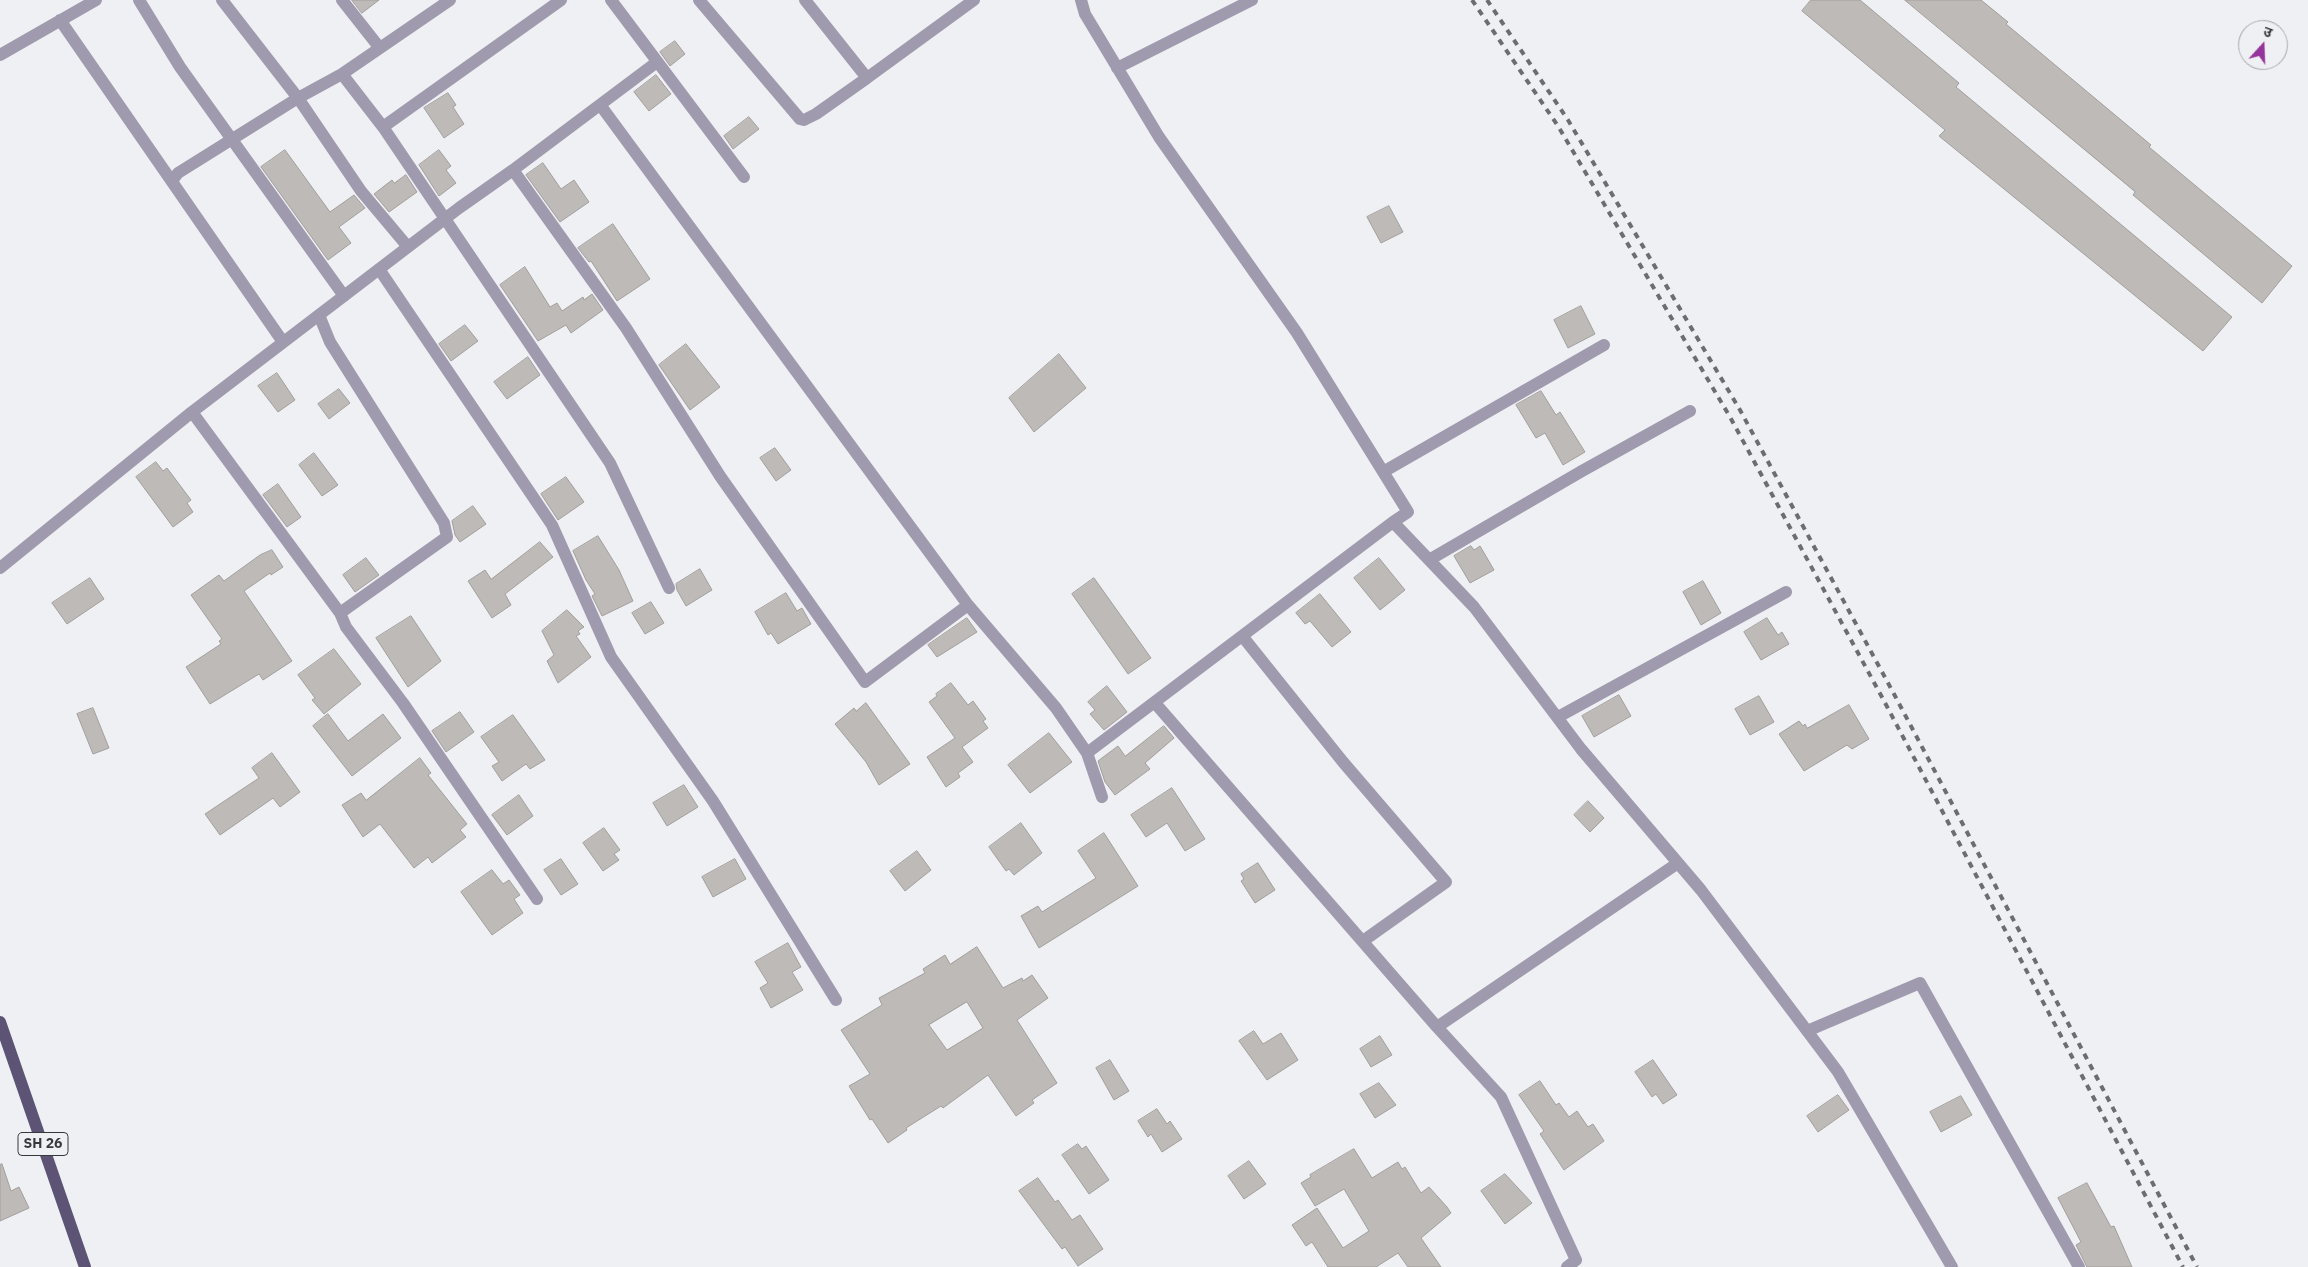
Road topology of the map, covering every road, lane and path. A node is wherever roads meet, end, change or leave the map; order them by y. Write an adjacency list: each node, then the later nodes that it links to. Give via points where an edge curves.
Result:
1 (96, 0): 13 (street)
2 (139, 0): 23 (street, via 180,67)
3 (222, 0): 20 (street)
4 (342, 0): 14 (street)
5 (450, 0): 14 (street)
6 (561, 0): 22 (street)
7 (611, 0): 16 (street)
8 (699, 0): 19 (street, via 800,119 816,114)
9 (805, 0): 19 (street)
10 (974, 0): 19 (street)
11 (1081, 0): 17 (street, via 1085,14)
12 (1252, 0): 17 (street)
13 (60, 20): 15 (street); 26 (street)
14 (379, 47): 18 (street)
15 (0, 55)
16 (657, 62): 21 (street); 25 (street)
17 (1117, 68): 36 (street, via 1159,138 1297,333)
18 (342, 74): 20 (street); 22 (street)
19 (868, 78)
20 (298, 98): 23 (street); 28 (street, via 361,191)
21 (601, 106): 24 (street); 42 (street)
22 (383, 127): 27 (street)
23 (233, 140): 26 (street, via 178,173); 30 (street)
24 (513, 170): 27 (street); 42 (street, via 626,328 720,476 865,682)
25 (744, 177)
26 (172, 181): 32 (street)
27 (445, 218): 28 (street); 40 (street, via 610,463)
28 (408, 247): 29 (street)
29 (379, 269): 30 (street); 52 (street, via 552,525 612,657 713,801)
30 (344, 296): 31 (street)
31 (318, 315): 32 (street); 43 (street, via 330,342 444,523 447,537)
32 (283, 342): 35 (street)
33 (1604, 345): 36 (street)
34 (1690, 411): 38 (street)
35 (192, 412): 39 (street); 43 (street)
36 (1383, 472): 37 (street, via 1408,512)
37 (1393, 522): 38 (street); 44 (street)
38 (1429, 560): 46 (street, via 1474,607)
39 (0, 568)
40 (669, 588)
41 (1786, 592): 46 (street)
42 (968, 605): 47 (street, via 1056,708)
43 (340, 613): 50 (street, via 346,627 403,703)
44 (1243, 637): 45 (street); 51 (street, via 1343,762 1446,882)
45 (1155, 703): 47 (street); 51 (street)
46 (1558, 717): 49 (street)
47 (1088, 753): 48 (street)
48 (1102, 797)
49 (1678, 863): 54 (street); 55 (street)
50 (537, 899)
51 (1363, 941): 54 (street)
52 (836, 1000)
53 (0, 1022): 57 (main road, SH 26)
54 (1437, 1027): 56 (street, via 1501,1096)
55 (1806, 1030): 58 (street, via 1838,1072); 59 (street, via 1920,983)
56 (1574, 1265)
57 (85, 1267)
58 (1952, 1267)
59 (2078, 1267)

